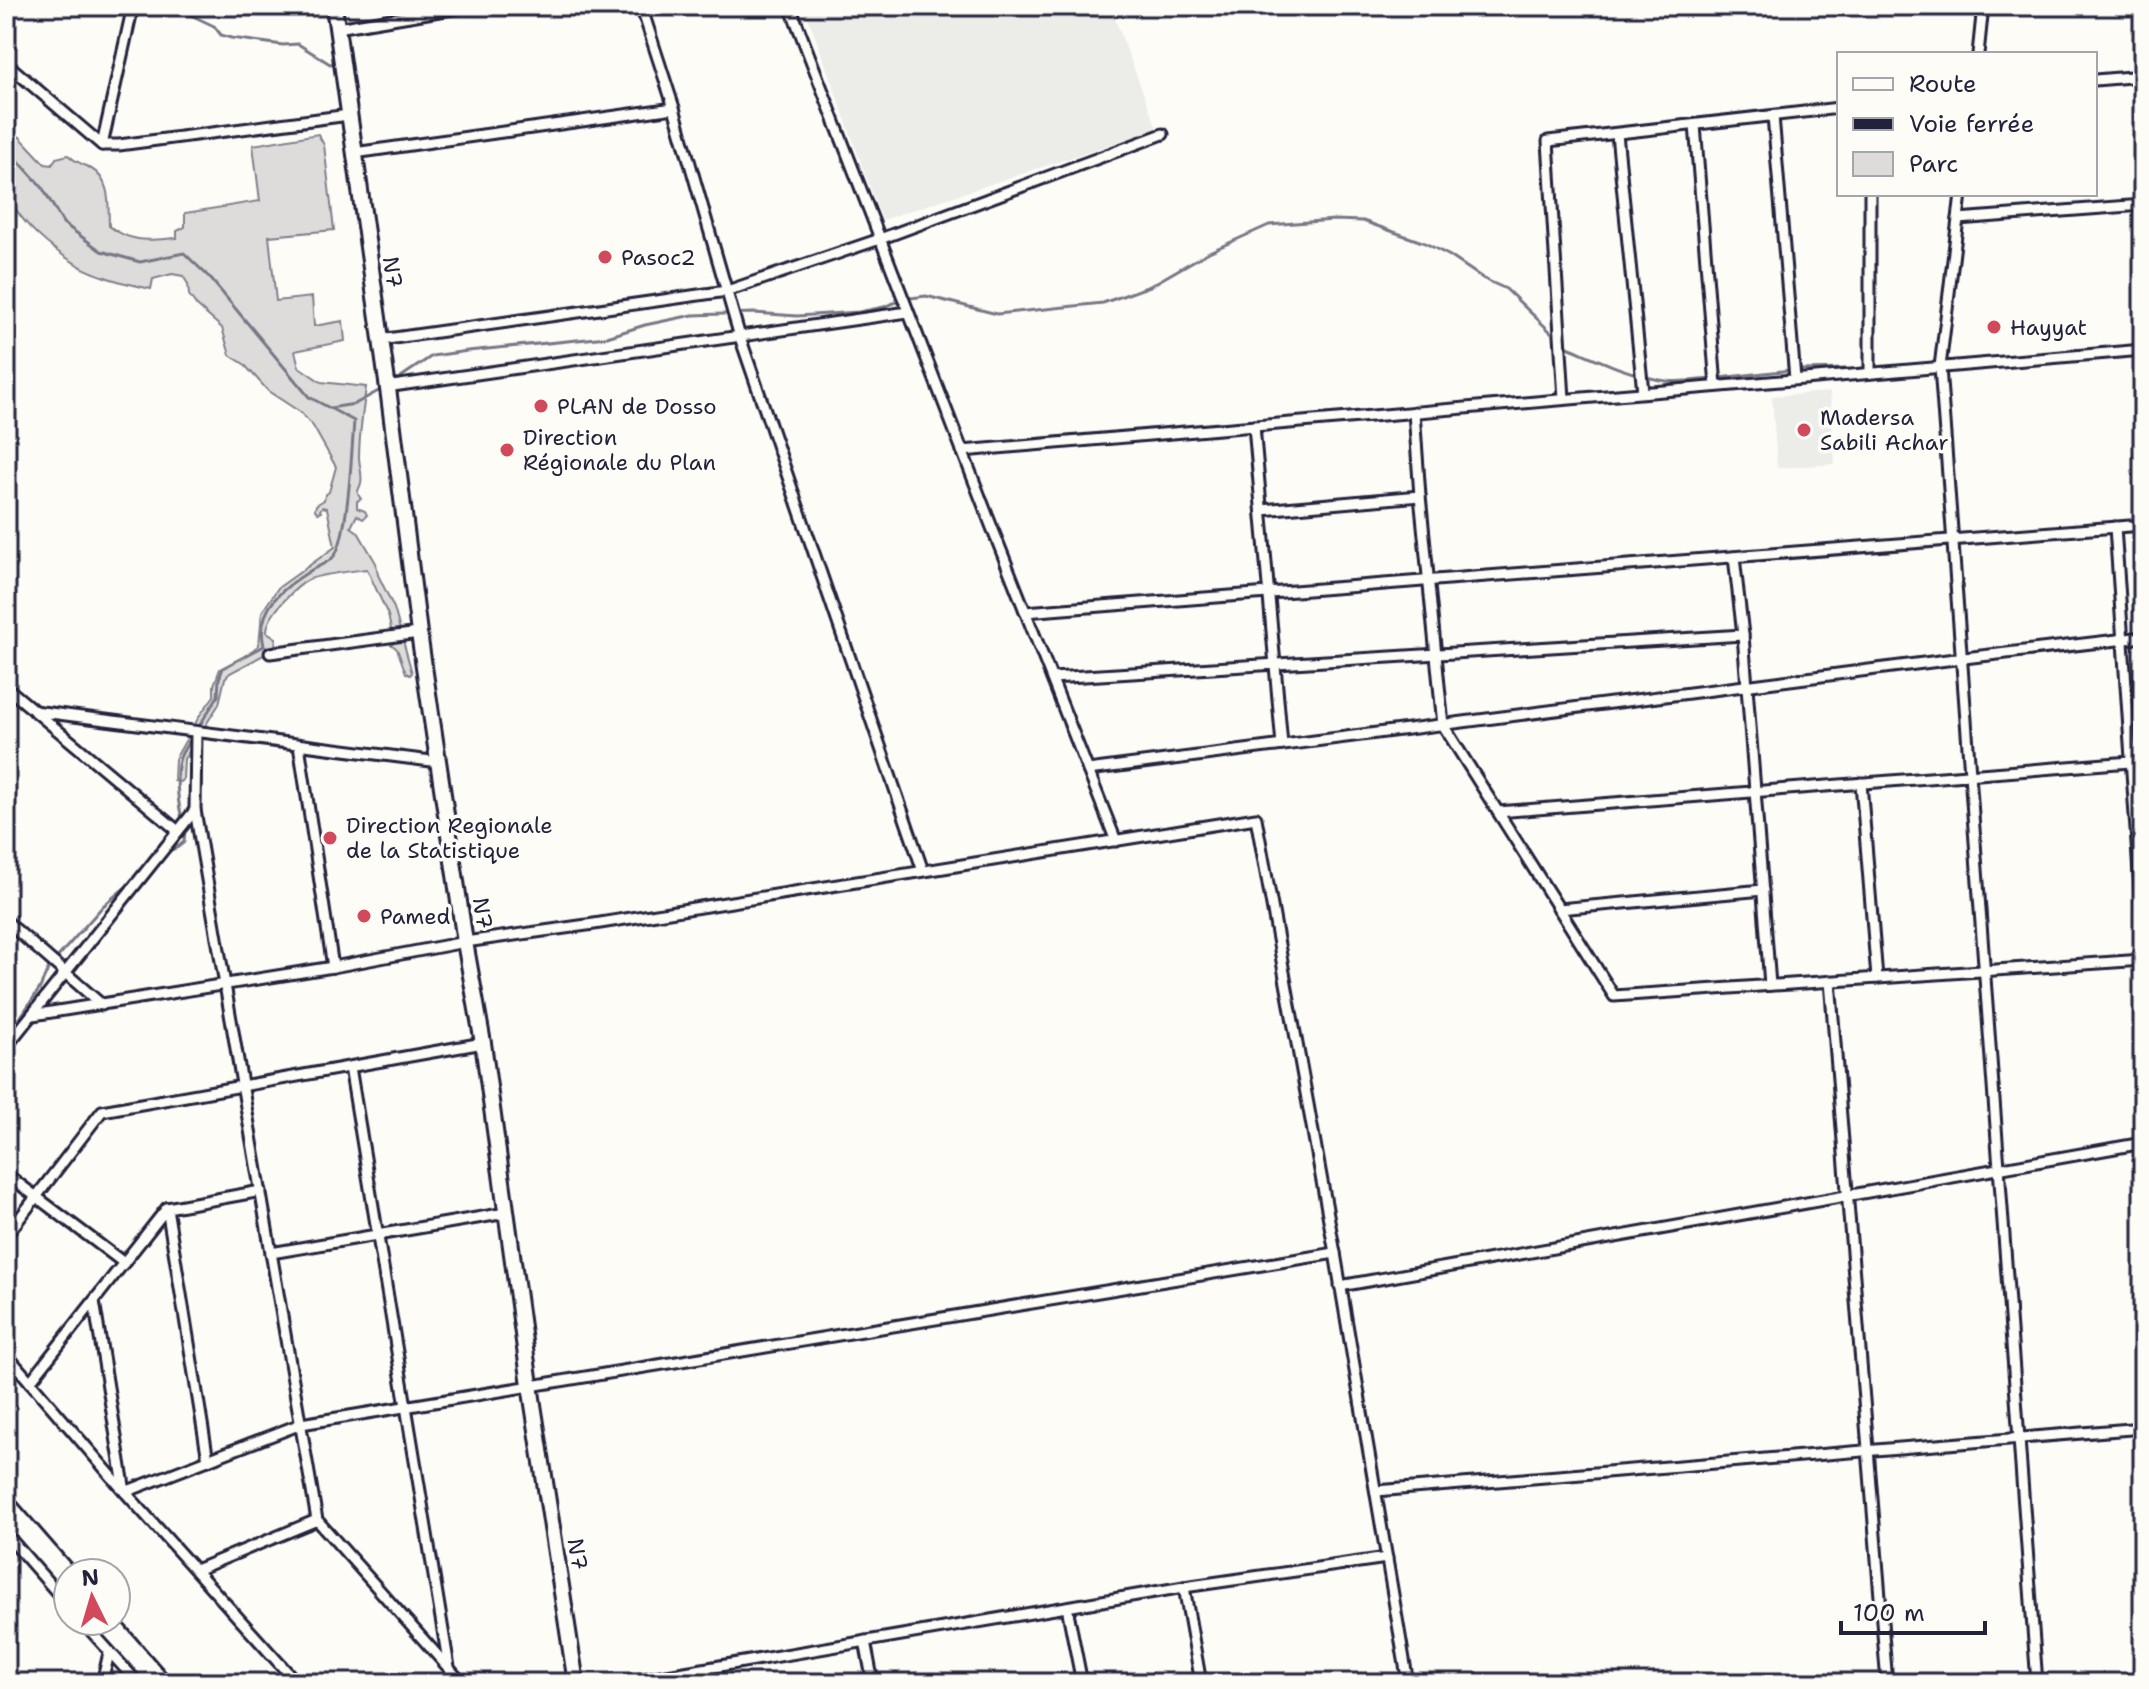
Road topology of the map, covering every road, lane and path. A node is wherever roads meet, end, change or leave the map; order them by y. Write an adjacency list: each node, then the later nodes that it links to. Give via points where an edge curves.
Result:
1 (133, 6): 19 (street)
2 (334, 6): 7 (main road, N7)
3 (470, 6): 7 (street)
4 (641, 6): 12 (street)
5 (790, 6): 25 (street)
6 (1983, 6): 8 (street)
7 (337, 28): 14 (main road, N7)
8 (1978, 52)
9 (6, 63): 19 (street)
10 (2143, 76): 11 (street)
11 (2097, 80)
12 (674, 108): 20 (street); 26 (street)
13 (1837, 108): 15 (street)
14 (349, 115): 19 (street); 20 (main road, N7)
15 (1773, 116): 16 (street); 33 (street)
16 (1695, 125): 18 (street); 34 (street)
17 (1163, 134): 25 (street)
18 (1617, 134): 36 (street); 37 (street, via 1548,141)
19 (102, 145)
20 (354, 153): 29 (main road, N7)
21 (1870, 196): 32 (street)
22 (1961, 196): 24 (street)
23 (2143, 205): 24 (street)
24 (1958, 219): 31 (street)
25 (880, 239): 26 (street); 27 (street)
26 (727, 291): 28 (street); 29 (street)
27 (908, 312): 28 (street); 40 (street)
28 (740, 337): 35 (street); 77 (street)
29 (380, 340): 35 (main road, N7)
30 (2143, 350): 31 (street)
31 (1940, 367): 32 (street); 45 (street)
32 (1870, 373): 33 (street)
33 (1795, 379): 34 (street)
34 (1716, 386): 36 (street)
35 (386, 387): 50 (main road, N7)
36 (1643, 392): 37 (street)
37 (1564, 399): 38 (street)
38 (1414, 412): 39 (street); 41 (street)
39 (1254, 426): 40 (street); 42 (street)
40 (962, 451): 49 (street)
41 (1420, 496): 42 (street); 47 (street)
42 (1262, 510): 48 (street)
43 (2143, 525): 44 (street)
44 (2115, 527): 45 (street); 53 (street)
45 (1953, 539): 46 (street); 56 (street)
46 (1734, 557): 47 (street); 51 (street)
47 (1428, 581): 48 (street); 55 (street)
48 (1269, 593): 49 (street); 57 (street)
49 (1025, 612): 58 (street)
50 (419, 633): 54 (street); 67 (main road, N7)
51 (1743, 635): 55 (street); 59 (street)
52 (2143, 637): 53 (street)
53 (2123, 640): 56 (street); 68 (street)
54 (270, 653)
55 (1436, 654): 57 (street); 62 (street)
56 (1962, 659): 59 (street); 70 (street)
57 (1275, 664): 58 (street); 65 (street)
58 (1052, 678): 69 (street)
59 (1747, 686): 62 (street); 72 (street)
60 (6, 687): 61 (street)
61 (34, 711): 63 (street); 75 (street)
62 (1443, 725): 65 (street); 74 (street)
63 (196, 732): 64 (street); 73 (street)
64 (299, 745): 67 (street); 84 (street)
65 (1282, 745): 69 (street)
66 (2143, 761): 68 (street)
67 (439, 762): 82 (main road, N7)
68 (2131, 762): 70 (street); 81 (street)
69 (1088, 770): 76 (street)
70 (1970, 774): 71 (street); 85 (street)
71 (1861, 783): 72 (street); 87 (street)
72 (1755, 791): 74 (street); 78 (street)
73 (195, 810): 75 (street); 89 (street)
74 (1498, 812): 79 (street)
75 (178, 831): 86 (street)
76 (1116, 841): 77 (street); 108 (street, via 1256,818)
77 (923, 871): 82 (street)
78 (1763, 890): 79 (street); 90 (street)
79 (1559, 909): 90 (street, via 1614,996)
80 (6, 921): 86 (street)
81 (2143, 931)
82 (465, 942): 84 (street); 93 (main road, N7)
83 (2143, 960): 85 (street)
84 (333, 967): 89 (street)
85 (1985, 971): 87 (street); 98 (street)
86 (66, 973): 91 (street); 92 (street)
87 (1877, 978): 88 (street)
88 (1830, 981): 90 (street); 101 (street)
89 (225, 985): 91 (street); 96 (street)
90 (1770, 985)
91 (102, 1005): 92 (street)
92 (33, 1015): 94 (street)
93 (483, 1043): 95 (street); 104 (main road, N7)
94 (6, 1047)
95 (350, 1067): 96 (street); 105 (street)
96 (243, 1086): 100 (street); 102 (street, via 102,1111)
97 (2143, 1143): 98 (street)
98 (1999, 1168): 101 (street); 118 (street)
99 (6, 1174): 102 (street)
100 (261, 1191): 103 (street); 107 (street)
101 (1847, 1196): 110 (street); 119 (street)
102 (36, 1197): 106 (street); 109 (street)
103 (167, 1208): 109 (street); 120 (street)
104 (506, 1213): 105 (street); 114 (main road, N7)
105 (378, 1235): 107 (street); 115 (street)
106 (6, 1236)
107 (271, 1253): 116 (street)
108 (1335, 1253): 110 (street); 114 (street)
109 (124, 1263): 111 (street)
110 (1340, 1286): 121 (street)
111 (94, 1301): 113 (street); 122 (street)
112 (6, 1354): 113 (street)
113 (30, 1382): 122 (street)
114 (530, 1385): 115 (street); 138 (main road, N7)
115 (406, 1406): 116 (street); 133 (street)
116 (301, 1424): 120 (street); 123 (street)
117 (2143, 1428): 118 (street)
118 (2019, 1438): 119 (street); 145 (street)
119 (1868, 1451): 121 (street); 144 (street)
120 (208, 1460): 122 (street)
121 (1376, 1491): 125 (street)
122 (125, 1492): 126 (street)
123 (317, 1520): 126 (street); 133 (street)
124 (6, 1534): 127 (street)
125 (1387, 1558): 128 (street); 143 (street)
126 (196, 1570): 136 (street)
127 (52, 1587)
128 (1184, 1587): 129 (street); 142 (street)
129 (1067, 1607): 131 (street); 141 (street)
130 (96, 1637): 132 (street)
131 (865, 1641): 139 (street); 140 (street)
132 (109, 1653): 134 (street); 135 (street)
133 (449, 1668): 137 (street)
134 (102, 1683)
135 (138, 1683)
136 (297, 1683)
137 (462, 1683)
138 (576, 1683)
139 (620, 1683)
140 (873, 1683)
141 (1082, 1683)
142 (1201, 1683)
143 (1408, 1683)
144 (1887, 1683)
145 (2037, 1683)

